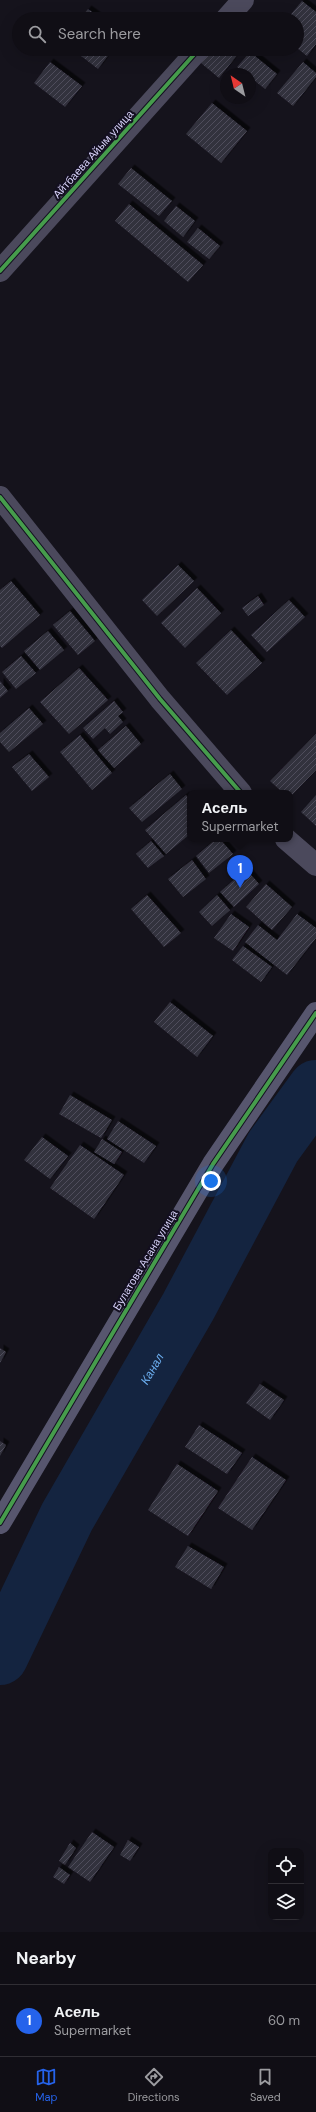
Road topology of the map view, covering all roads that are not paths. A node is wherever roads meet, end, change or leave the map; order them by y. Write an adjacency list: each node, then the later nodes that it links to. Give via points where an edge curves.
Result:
1 (243, 0): 2 (street)
2 (232, 12)
3 (193, 56): 4 (street, Айтбаева Айым улица)
4 (0, 271)
5 (0, 498): 6 (street, via 160,699)
6 (238, 790)
7 (289, 842): 8 (street)
8 (316, 865)
9 (316, 1013): 10 (street, Булатова Асана улица, via 212,1164)
10 (0, 1524)

